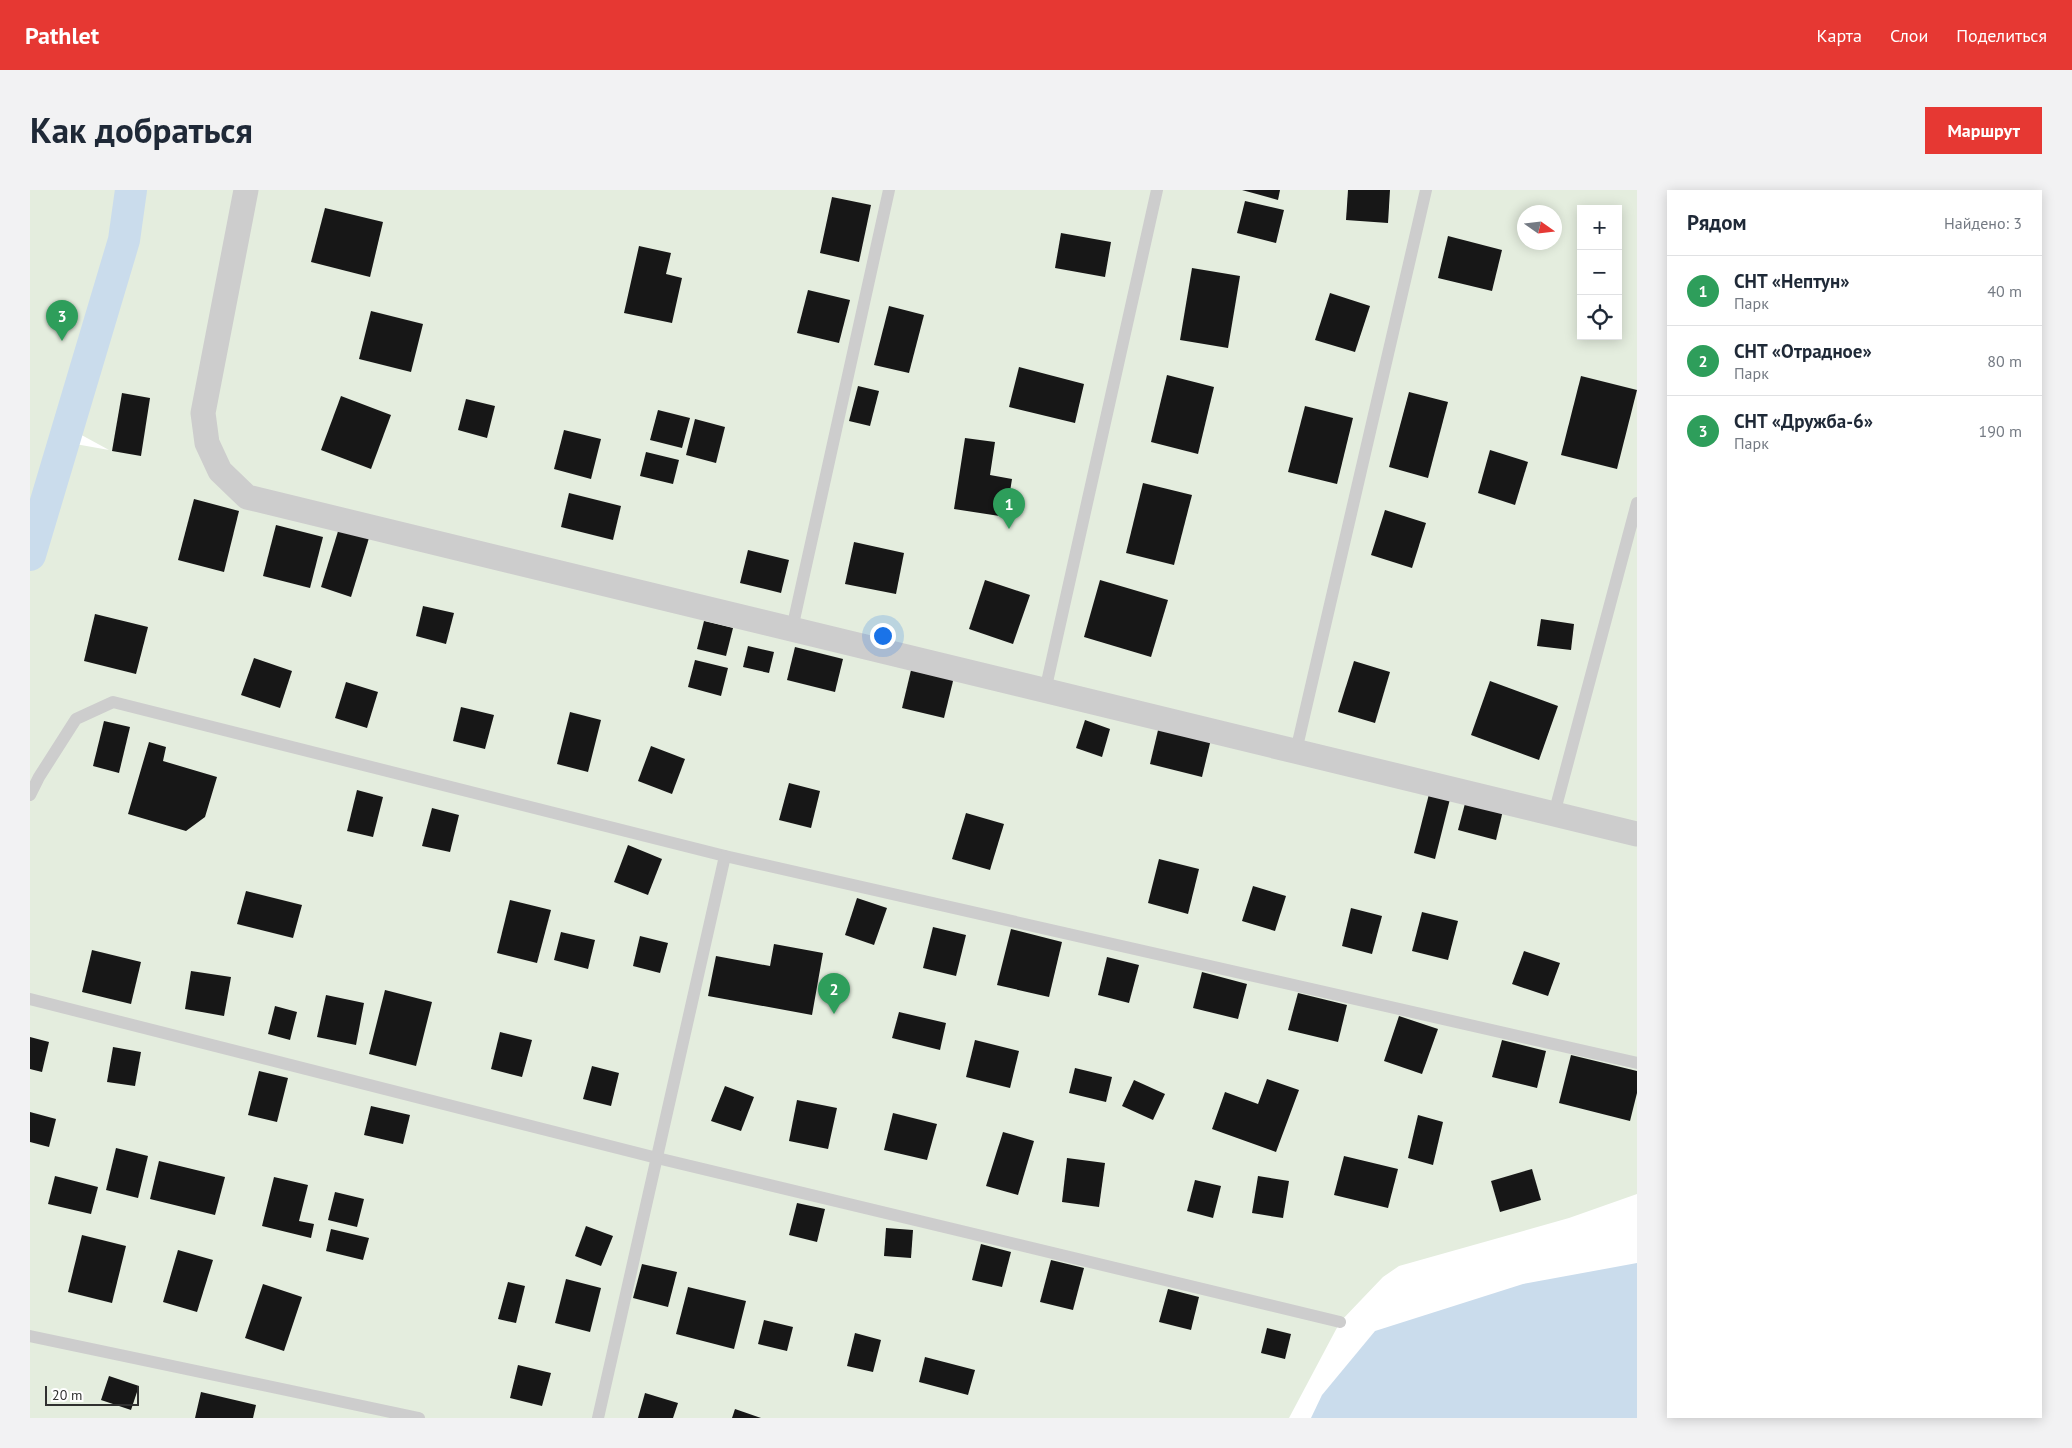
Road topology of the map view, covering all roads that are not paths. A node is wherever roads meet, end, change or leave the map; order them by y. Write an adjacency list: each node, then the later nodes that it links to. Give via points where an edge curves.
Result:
1 (246, 190): 6 (street, via 203,413 207,443 220,471 247,497)
2 (889, 190): 6 (lane)
3 (1157, 190): 7 (lane)
4 (1426, 190): 8 (lane)
5 (1637, 503): 10 (lane)
6 (792, 629): 7 (street)
7 (1045, 690): 8 (street)
8 (1296, 752): 10 (street)
9 (30, 796): 12 (lane, via 38,777 76,719 113,702)
10 (1554, 814): 11 (street)
11 (1637, 834)
12 (725, 856): 14 (lane); 15 (lane)
13 (30, 999): 15 (lane)
14 (1637, 1063)
15 (657, 1158): 16 (lane); 19 (lane)
16 (1340, 1322)
17 (30, 1336): 18 (lane)
18 (419, 1418)
19 (598, 1418)

